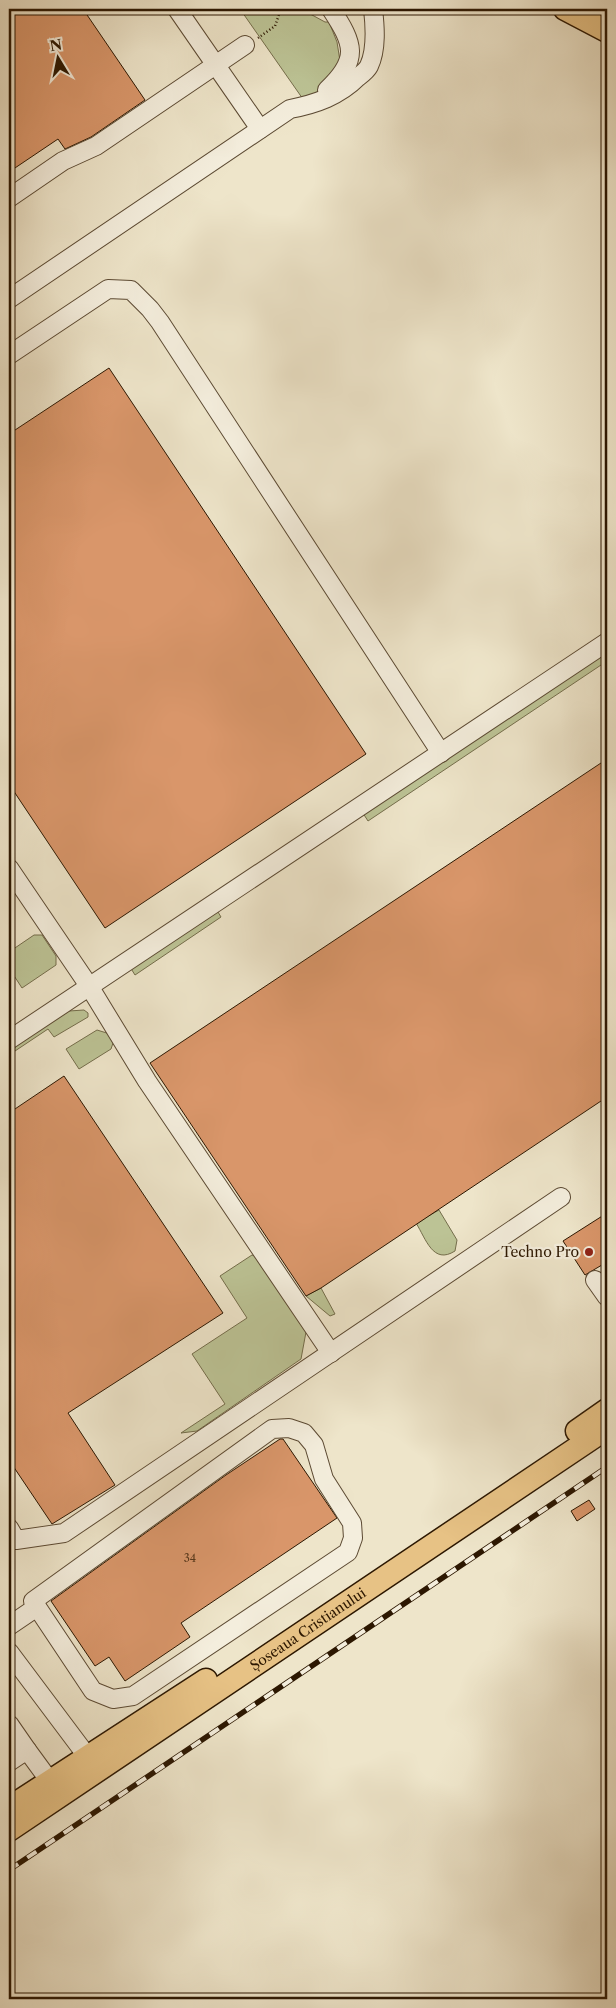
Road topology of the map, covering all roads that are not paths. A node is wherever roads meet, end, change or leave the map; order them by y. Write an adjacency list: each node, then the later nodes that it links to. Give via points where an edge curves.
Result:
1 (177, 9): 7 (street)
2 (331, 9): 8 (street, via 349,45 350,62 341,77)
3 (565, 9): 5 (main road)
4 (375, 11): 8 (street, via 373,51 368,67 338,93)
5 (607, 31)
6 (249, 43): 7 (street)
7 (215, 64): 9 (street); 10 (street, via 96,146 63,161)
8 (313, 104): 9 (street, via 290,108)
9 (260, 129): 11 (street)
10 (9, 198)
11 (9, 299)
12 (9, 356): 14 (street, via 108,289 131,290 160,322)
13 (607, 642): 14 (street)
14 (441, 752): 16 (street)
15 (9, 868): 16 (street)
16 (89, 986): 17 (street); 21 (street, via 147,1081)
17 (9, 1040)
18 (561, 1197): 21 (street)
19 (596, 1280): 20 (street)
20 (607, 1297)
21 (331, 1353): 24 (street, via 64,1533 16,1540)
22 (607, 1410): 30 (main road, Șoseaua Cristianului, via 229,1666)
23 (607, 1428): 35 (main road, Șoseaua Cristianului)
24 (9, 1528)
25 (37, 1607): 25 (street, via 93,1691 114,1699 133,1696 348,1552 354,1538 352,1523 324,1479 314,1444 304,1434 289,1428 272,1429 33,1601); 26 (street)
26 (9, 1626)
27 (9, 1652): 30 (street)
28 (9, 1724): 29 (street)
29 (27, 1750): 31 (street); 32 (street)
30 (87, 1756): 32 (main road, Șoseaua Cristianului); 34 (main road, Șoseaua Cristianului, via 88,1767)
31 (9, 1762)
32 (49, 1780): 33 (main road, Șoseaua Cristianului)
33 (9, 1808)
34 (9, 1818)
35 (9, 1830)

